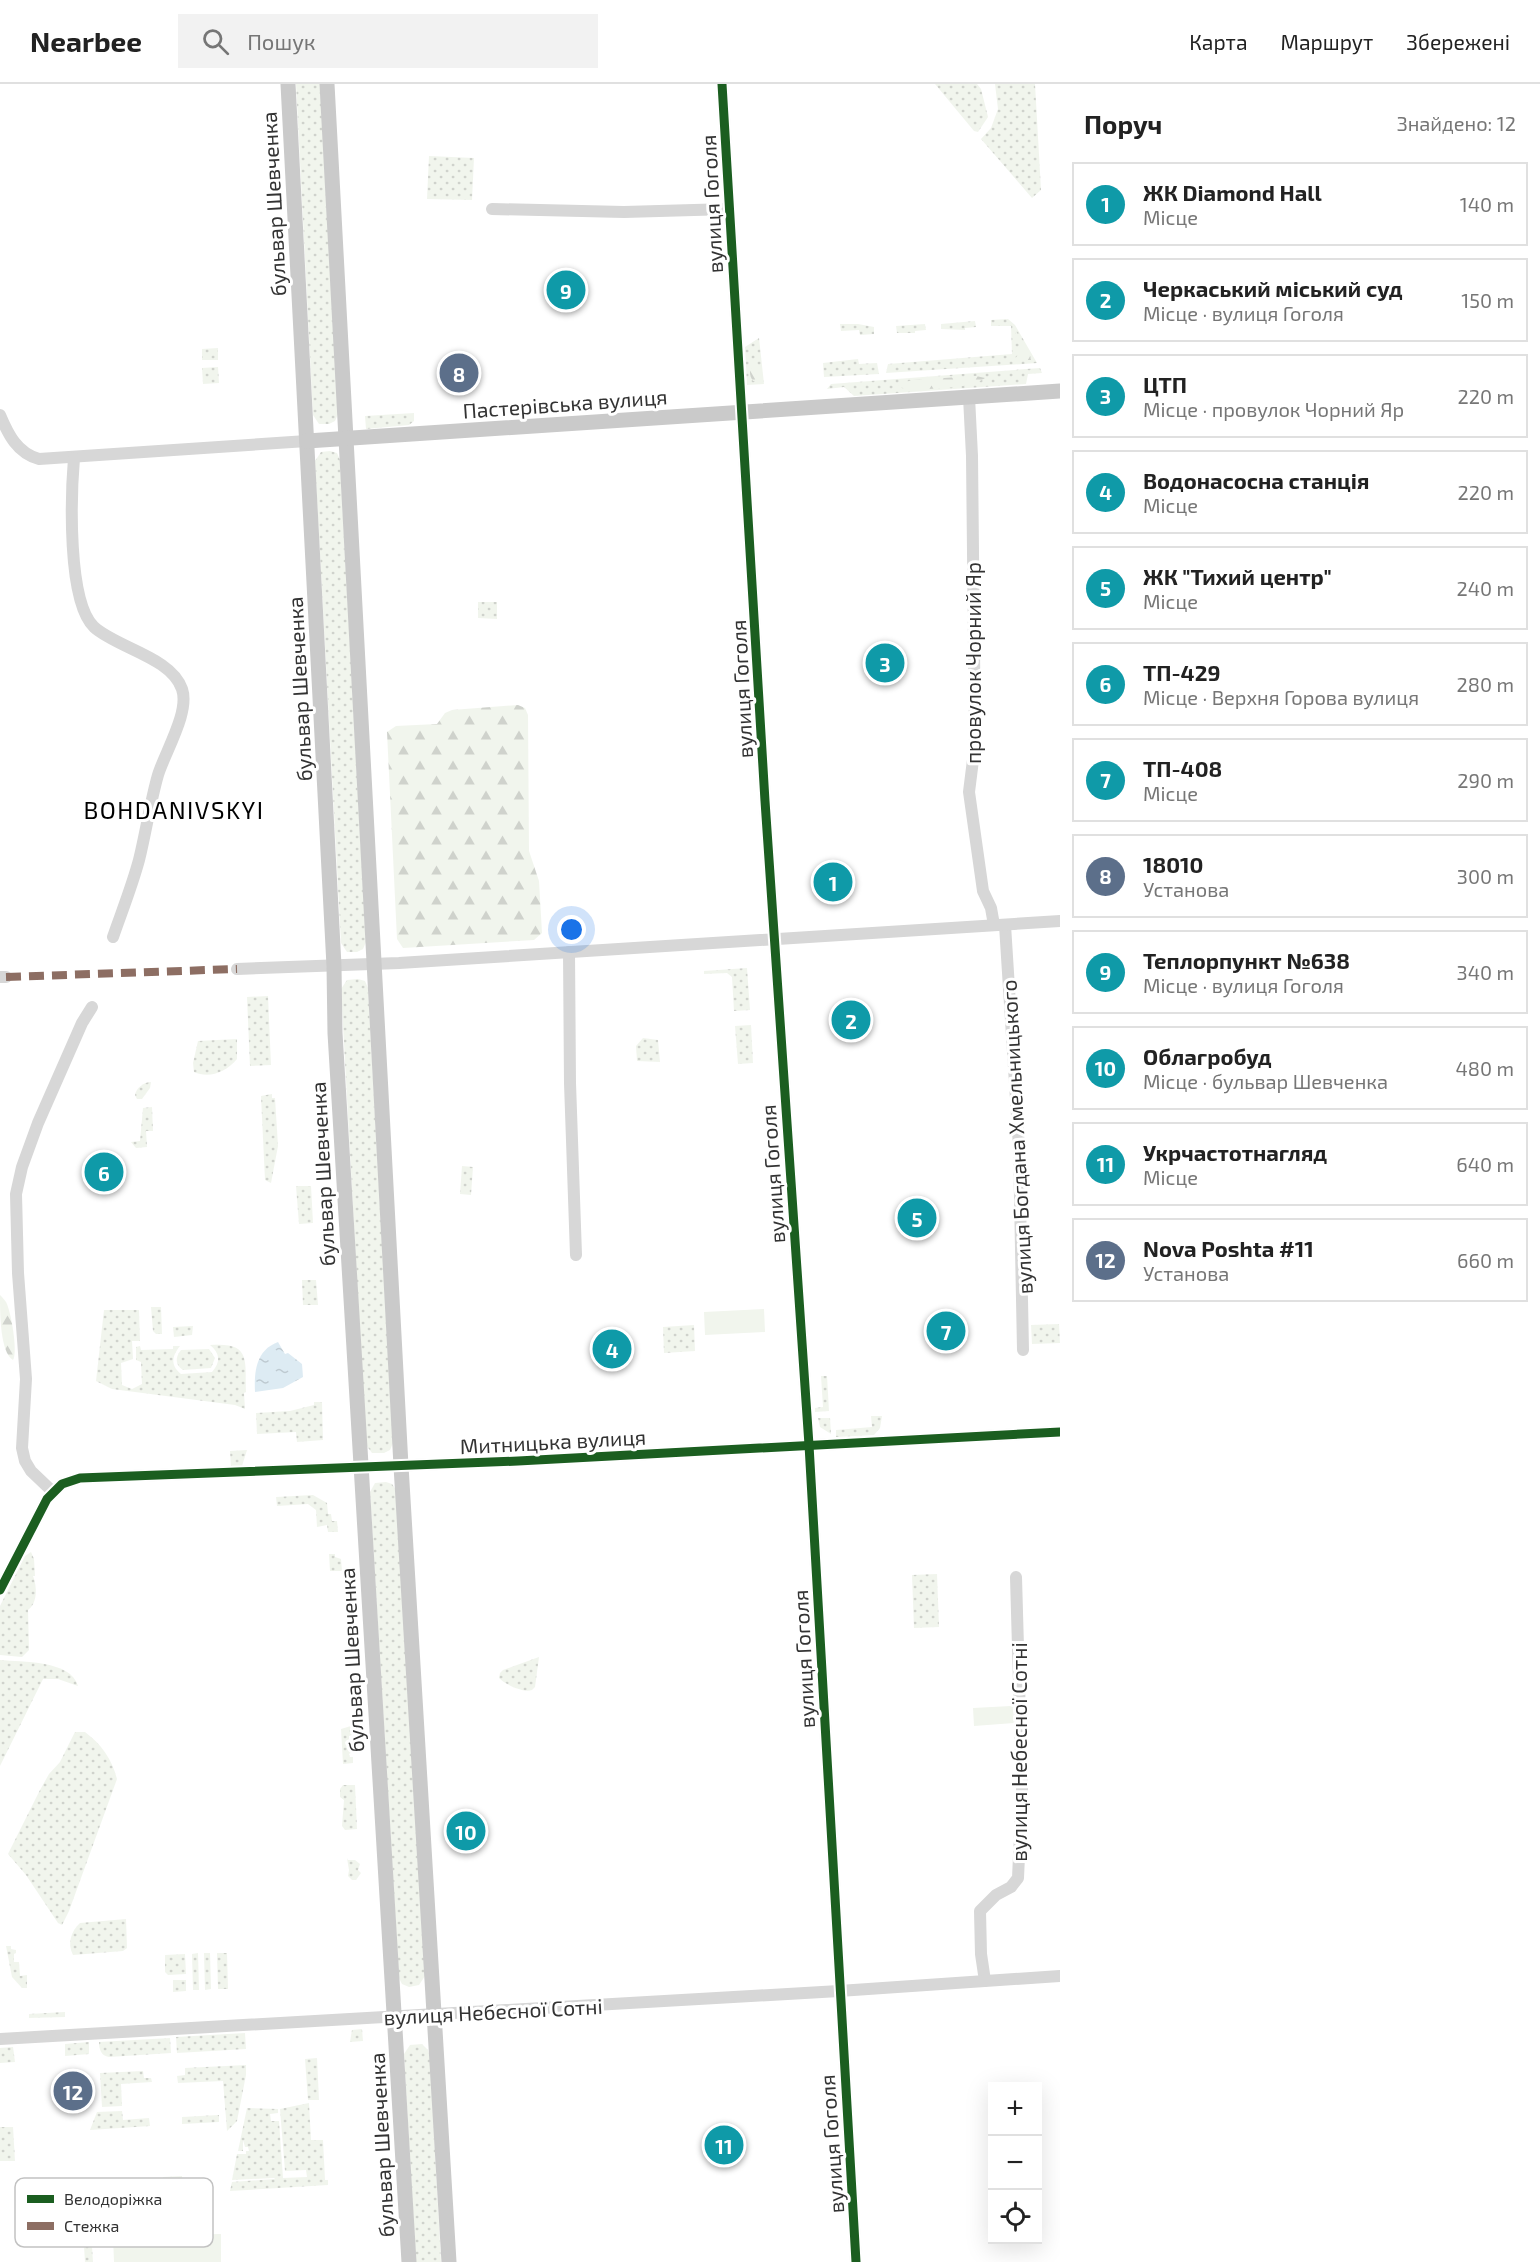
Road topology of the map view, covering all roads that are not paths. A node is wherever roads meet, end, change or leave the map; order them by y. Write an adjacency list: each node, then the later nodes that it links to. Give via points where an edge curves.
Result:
1 (288, 84): 11 (main road, бульвар Шевченка)
2 (327, 84): 10 (main road)
3 (722, 84): 4 (street, вулиця Гоголя)
4 (729, 208): 5 (street, вулиця Гоголя, via 624,212); 8 (street, вулиця Гоголя)
5 (492, 209)
6 (1060, 391): 7 (main road, Пастерівська вулиця)
7 (969, 397): 8 (main road, Пастерівська вулиця); 14 (street, провулок Чорний Яр, via 975,744 969,792 984,893)
8 (742, 412): 10 (main road, Пастерівська вулиця); 16 (street, вулиця Гоголя)
9 (0, 415): 12 (street, Пастерівська вулиця, via 25,454 39,459)
10 (346, 438): 11 (main road, Пастерівська вулиця); 18 (main road)
11 (307, 441): 12 (street, Пастерівська вулиця); 19 (main road, бульвар Шевченка)
12 (74, 458): 15 (street, via 73,546 86,615 101,632 171,673 183,696 181,714 153,793 137,868)
13 (1060, 921): 14 (street)
14 (1000, 925): 16 (street); 23 (street, вулиця Богдана Хмельницького, via 1020,1167)
15 (113, 937)
16 (774, 939): 17 (street); 25 (street, вулиця Гоголя)
17 (569, 952): 18 (street); 22 (street)
18 (375, 964): 19 (street); 26 (main road)
19 (334, 966): 20 (street); 27 (main road, бульвар Шевченка)
20 (237, 969)
21 (93, 1007): 28 (street, via 82,1023 38,1123 16,1194 26,1379 22,1448 31,1471)
22 (576, 1255)
23 (1023, 1350)
24 (1060, 1432): 25 (street, Митницька вулиця)
25 (809, 1445): 26 (street, Митницька вулиця); 33 (street, вулиця Гоголя)
26 (401, 1466): 27 (street, Митницька вулиця); 34 (main road)
27 (360, 1468): 28 (street, Митницька вулиця, via 80,1479); 35 (main road, бульвар Шевченка)
28 (53, 1492): 30 (street, via 41,1507)
29 (1016, 1577): 32 (street, вулиця Небесної Сотні, via 1022,1789 1018,1878 980,1911)
30 (0, 1590)
31 (1060, 1976): 32 (street, вулиця Небесної Сотні)
32 (985, 1981): 33 (street, вулиця Небесної Сотні)
33 (839, 1991): 34 (street, вулиця Небесної Сотні); 39 (street, вулиця Гоголя)
34 (434, 2014): 35 (street, вулиця Небесної Сотні); 38 (main road)
35 (394, 2016): 36 (street, вулиця Небесної Сотні); 37 (main road, бульвар Шевченка)
36 (0, 2039)
37 (409, 2262)
38 (449, 2262)
39 (856, 2262)

